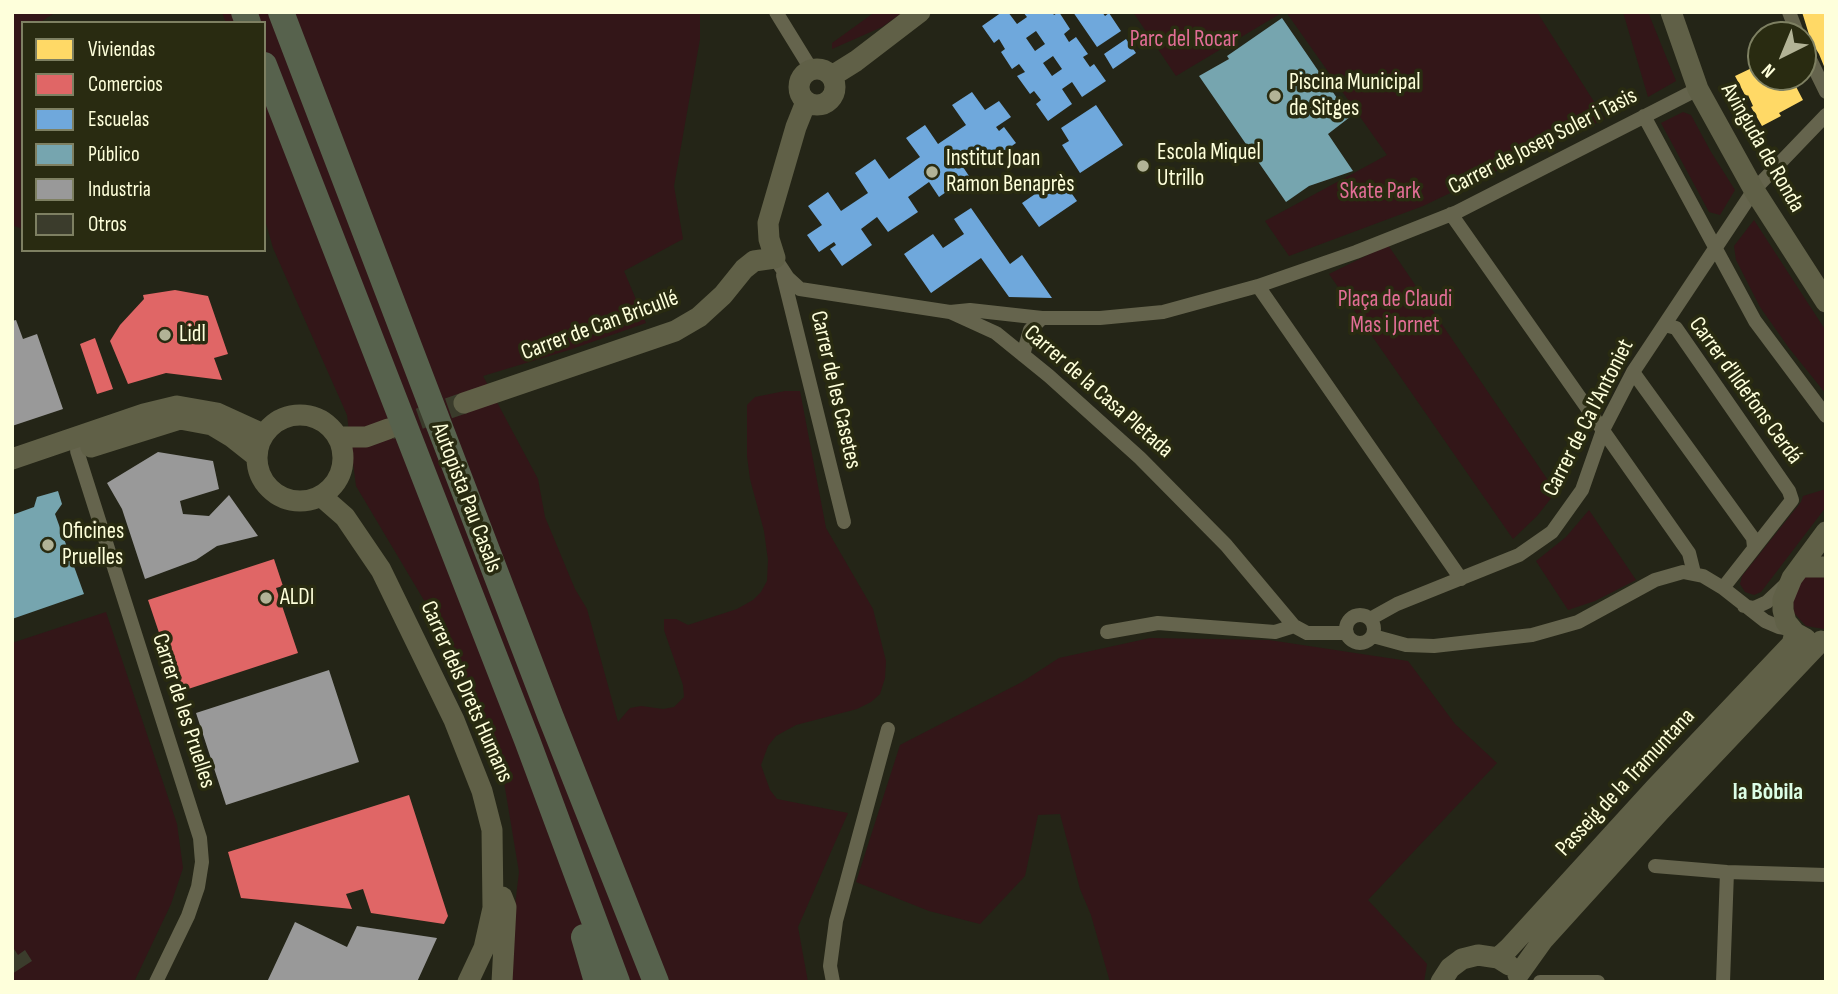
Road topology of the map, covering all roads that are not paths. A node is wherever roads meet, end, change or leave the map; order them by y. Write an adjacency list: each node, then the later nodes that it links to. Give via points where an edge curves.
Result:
1 (281, 12): 10 (highway, Autopista Pau Casals)
2 (289, 12): 10 (highway)
3 (776, 12): 7 (street)
4 (920, 12): 9 (street)
5 (1671, 12): 11 (street, Avinguda de Ronda)
6 (266, 70): 57 (highway, Autopista Pau Casals)
7 (809, 71): 9 (street, via 823,69); 13 (street, via 800,79 799,89)
8 (1817, 74): 12 (street)
9 (832, 76): 13 (street, via 835,91 829,102 814,106)
10 (306, 79): 62 (highway, Autopista Pau Casals)
11 (1698, 89): 15 (street, Carrer de Josep Soler i Tasis); 16 (street, Avinguda de Ronda)
12 (1826, 92)
13 (806, 102): 19 (street, via 768,223)
14 (1826, 115): 16 (street, Carrer de Ca l'Antoniet)
15 (1644, 117): 17 (street, Carrer de Josep Soler i Tasis); 18 (street)
16 (1754, 190): 18 (street, Carrer de Ca l'Antoniet); 21 (street, Avinguda de Ronda)
17 (1451, 214): 20 (street, Carrer de Josep Soler i Tasis); 30 (street)
18 (1716, 249): 24 (street, Carrer de Ca l'Antoniet); 28 (street, via 1755,321)
19 (778, 263): 22 (street, Carrer de la Casa Pletada, via 793,284 807,291); 27 (street, Carrer de Can Bricullé, via 754,261 699,317 675,331); 40 (street, Carrer de les Casetes)
20 (1258, 286): 23 (street, Carrer de Josep Soler i Tasis, via 1163,312); 46 (street)
21 (1826, 302)
22 (950, 312): 23 (street, Carrer de Josep Soler i Tasis); 25 (street, Carrer de la Casa Pletada, via 996,333)
23 (1042, 318): 25 (street, via 1030,330)
24 (1665, 325): 26 (street, Carrer de Ca l'Antoniet); 42 (street, Carrer d'Ildefons Cerdá, via 1675,328 1789,491 1792,500)
25 (1023, 355): 50 (street, Carrer de la Casa Pletada, via 1195,512)
26 (1633, 372): 30 (street, Carrer de Ca l'Antoniet); 42 (street, via 1753,538)
27 (464, 403)
28 (1826, 416)
29 (388, 429): 32 (street)
30 (1603, 430): 45 (street, via 1689,553); 46 (street, Carrer de Ca l'Antoniet, via 1582,490 1552,532 1519,555)
31 (263, 433): 32 (street, via 293,415 315,417 327,425); 34 (street); 35 (street, via 217,413 177,406)
32 (340, 447): 37 (street)
33 (78, 451): 34 (street, via 180,419 212,425); 36 (street); 65 (street, Carrer de les Pruelles, via 200,838 198,887)
34 (256, 456): 38 (street, via 262,480 278,496 295,501)
35 (12, 459)
36 (12, 474)
37 (337, 480): 38 (street); 39 (street, Carrer dels Drets Humans)
38 (321, 496): 39 (street, Carrer dels Drets Humans)
39 (345, 517): 60 (street, Carrer dels Drets Humans, via 381,569 454,720 482,791 492,831)
40 (844, 522)
41 (1826, 532): 44 (street)
42 (1754, 547): 47 (street, Carrer d'Ildefons Cerdá)
43 (1826, 567): 44 (street)
44 (1796, 572): 48 (street, via 1767,602 1754,608); 53 (street, via 1786,589 1783,610)
45 (1694, 573): 47 (street); 54 (street, via 1655,580 1578,622 1532,635 1434,646 1406,645)
46 (1461, 579): 49 (street, Carrer de Ca l'Antoniet)
47 (1723, 588): 48 (street)
48 (1744, 606): 53 (street)
49 (1370, 619): 52 (street, via 1354,617); 54 (street)
50 (1294, 626): 51 (street, via 1275,632 1158,623); 52 (street, via 1307,633)
51 (1107, 632)
52 (1347, 633): 54 (street, via 1352,641 1361,643)
53 (1793, 635): 55 (street); 63 (street, Passeig de la Tramuntana)
54 (1373, 636)
55 (1823, 641): 64 (street, Passeig de la Tramuntana, via 1552,930)
56 (888, 729): 72 (street, via 836,920 830,966)
57 (527, 740): 68 (highway); 69 (highway, Autopista Pau Casals)
58 (1655, 866): 59 (street)
59 (1727, 872): 61 (street); 76 (street)
60 (494, 875): 66 (street, Carrer dels Drets Humans, via 490,925); 67 (street, via 506,907)
61 (1826, 875)
62 (642, 942): 70 (highway, Autopista Pau Casals); 71 (highway)
63 (1497, 958): 64 (street, Passeig de la Tramuntana); 73 (street, via 1478,955 1462,959)
64 (1520, 978)
65 (156, 982)
66 (468, 982)
67 (502, 982)
68 (597, 982)
69 (617, 982)
70 (656, 982)
71 (663, 982)
72 (833, 982)
73 (1441, 982)
74 (1540, 982): 75 (street)
75 (1598, 982)
76 (1723, 982)

